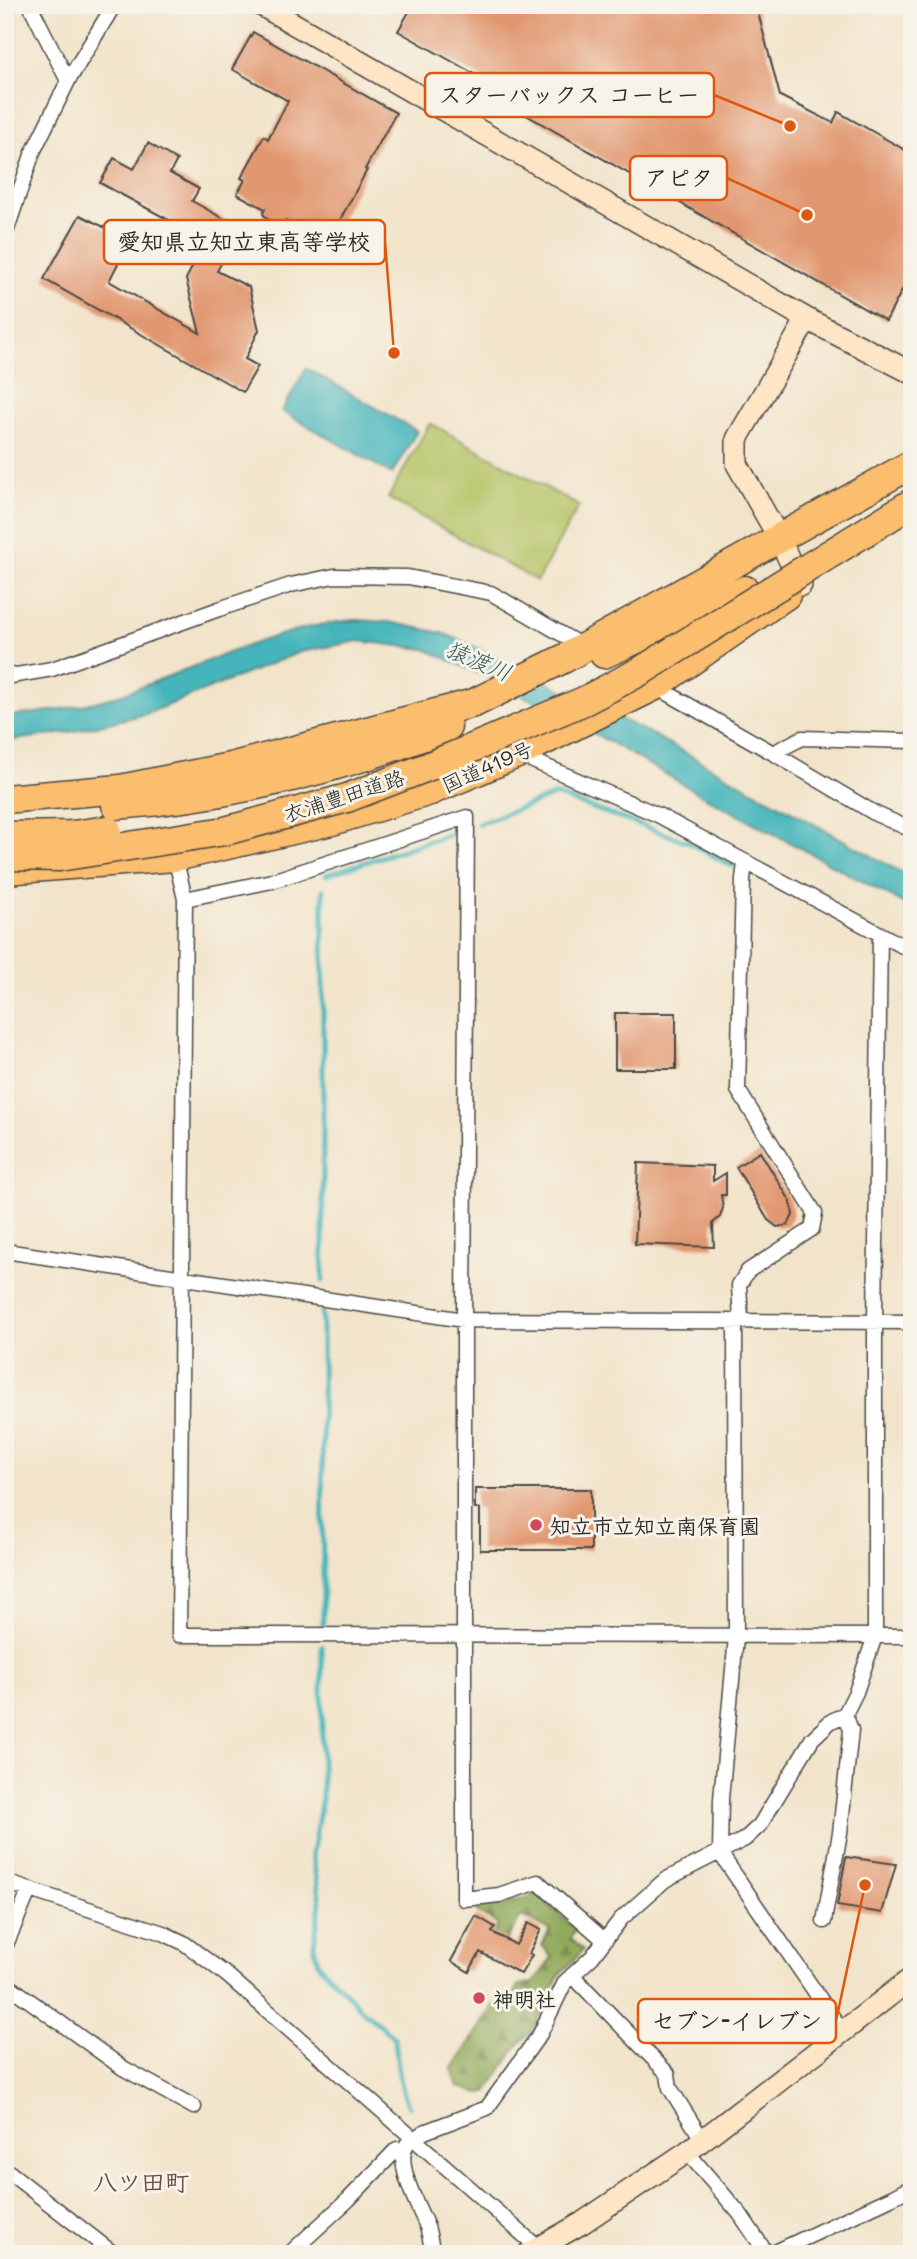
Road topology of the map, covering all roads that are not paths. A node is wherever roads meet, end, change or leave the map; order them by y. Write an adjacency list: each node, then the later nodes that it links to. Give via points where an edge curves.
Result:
1 (30, 5): 4 (street)
2 (114, 5): 4 (street)
3 (261, 5): 6 (street)
4 (68, 82): 5 (street, via 33,152)
5 (5, 234)
6 (807, 319): 7 (street); 12 (street, via 737,439 737,464)
7 (912, 373)
8 (912, 464): 12 (highway)
9 (912, 488): 14 (highway, 衣浦豊田道路)
10 (912, 503): 25 (highway, 衣浦豊田道路, bridge, via 641,671 584,701 430,766 347,798 225,831 59,856)
11 (912, 514): 13 (highway, 国道419号)
12 (779, 538): 13 (street); 15 (highway)
13 (801, 585): 17 (highway, 国道419号)
14 (745, 590): 22 (highway, 衣浦豊田道路, via 503,704 402,745 265,783 174,801); 24 (highway, 衣浦豊田道路, bridge, via 533,707 366,773 242,809 73,835)
15 (575, 652): 16 (street, via 491,593 408,577 334,576 231,605 52,669); 21 (highway, via 474,703 230,767 120,789)
16 (5, 677)
17 (655, 686): 19 (highway, 国道419号); 20 (street)
18 (912, 741): 20 (street, via 802,738)
19 (527, 749): 26 (highway, 国道419号, via 430,791 344,818); 27 (street)
20 (773, 753): 23 (street)
21 (5, 799)
22 (5, 812)
23 (912, 830)
24 (5, 836)
25 (5, 856)
26 (175, 857): 28 (highway, 国道419号); 29 (street)
27 (746, 863): 30 (street); 35 (street, via 738,1090 815,1213 812,1229 748,1271 739,1285)
28 (5, 870)
29 (185, 899): 33 (street); 34 (street, via 272,881 467,817)
30 (880, 934): 31 (street); 36 (street)
31 (912, 951)
32 (5, 1251): 33 (street)
33 (182, 1278): 34 (street); 38 (street, via 179,1635)
34 (464, 1320): 35 (street); 38 (street)
35 (738, 1320): 36 (street); 41 (street)
36 (875, 1322): 37 (street); 39 (street)
37 (912, 1322)
38 (464, 1636): 41 (street); 47 (street, via 464,1899 499,1895 538,1882)
39 (875, 1636): 40 (street); 41 (street); 42 (street)
40 (912, 1636)
41 (736, 1637): 43 (street, via 720,1799)
42 (845, 1714): 43 (street, via 812,1739 760,1825); 46 (street, via 851,1730 840,1833)
43 (720, 1853): 47 (street, via 665,1880); 52 (street)
44 (5, 1882): 45 (street)
45 (29, 1891): 48 (street); 54 (street, via 151,1928 184,1943 228,1976)
46 (824, 1920)
47 (604, 1940): 49 (street)
48 (5, 1947)
49 (572, 1975): 54 (street, via 540,2034 487,2108); 55 (street, via 668,2074)
50 (912, 1978): 52 (street)
51 (5, 1983): 53 (street, via 123,2068)
52 (842, 2031): 55 (street)
53 (194, 2107)
54 (412, 2138): 56 (street); 59 (street)
55 (695, 2145): 59 (street); 63 (street)
56 (403, 2151): 61 (street, via 397,2149); 62 (street, via 406,2176)
57 (5, 2169): 60 (street)
58 (912, 2187): 63 (street)
59 (537, 2252)
60 (114, 2254)
61 (289, 2254)
62 (433, 2254)
63 (769, 2254)

